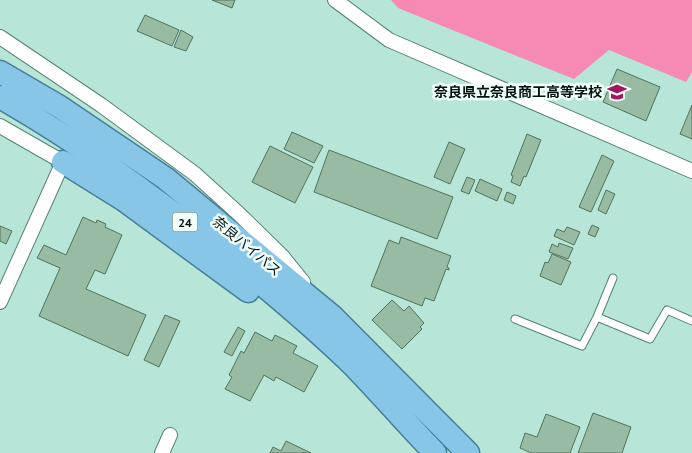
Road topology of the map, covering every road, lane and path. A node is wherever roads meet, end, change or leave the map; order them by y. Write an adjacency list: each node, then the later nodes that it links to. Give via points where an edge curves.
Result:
1 (335, 0): 7 (street, via 389,40)
2 (0, 37): 10 (street, via 101,104 195,174 282,256)
3 (0, 72): 10 (highway, 奈良バイパス / 24, via 165,178)
4 (0, 97): 14 (highway, 奈良バイパス / 24, via 102,162 200,233)
5 (0, 126): 6 (street)
6 (63, 162): 9 (street); 14 (highway, via 124,200)
7 (692, 172)
8 (613, 278): 11 (lane)
9 (0, 302)
10 (333, 316): 18 (highway, 奈良バイパス / 24)
11 (597, 317): 12 (lane, via 582,346); 13 (lane, via 650,339 667,310)
12 (515, 320)
13 (692, 321)
14 (355, 368): 17 (highway, 奈良バイパス / 24)
15 (170, 435): 16 (street)
16 (162, 453)
17 (435, 453)
18 (468, 453)

